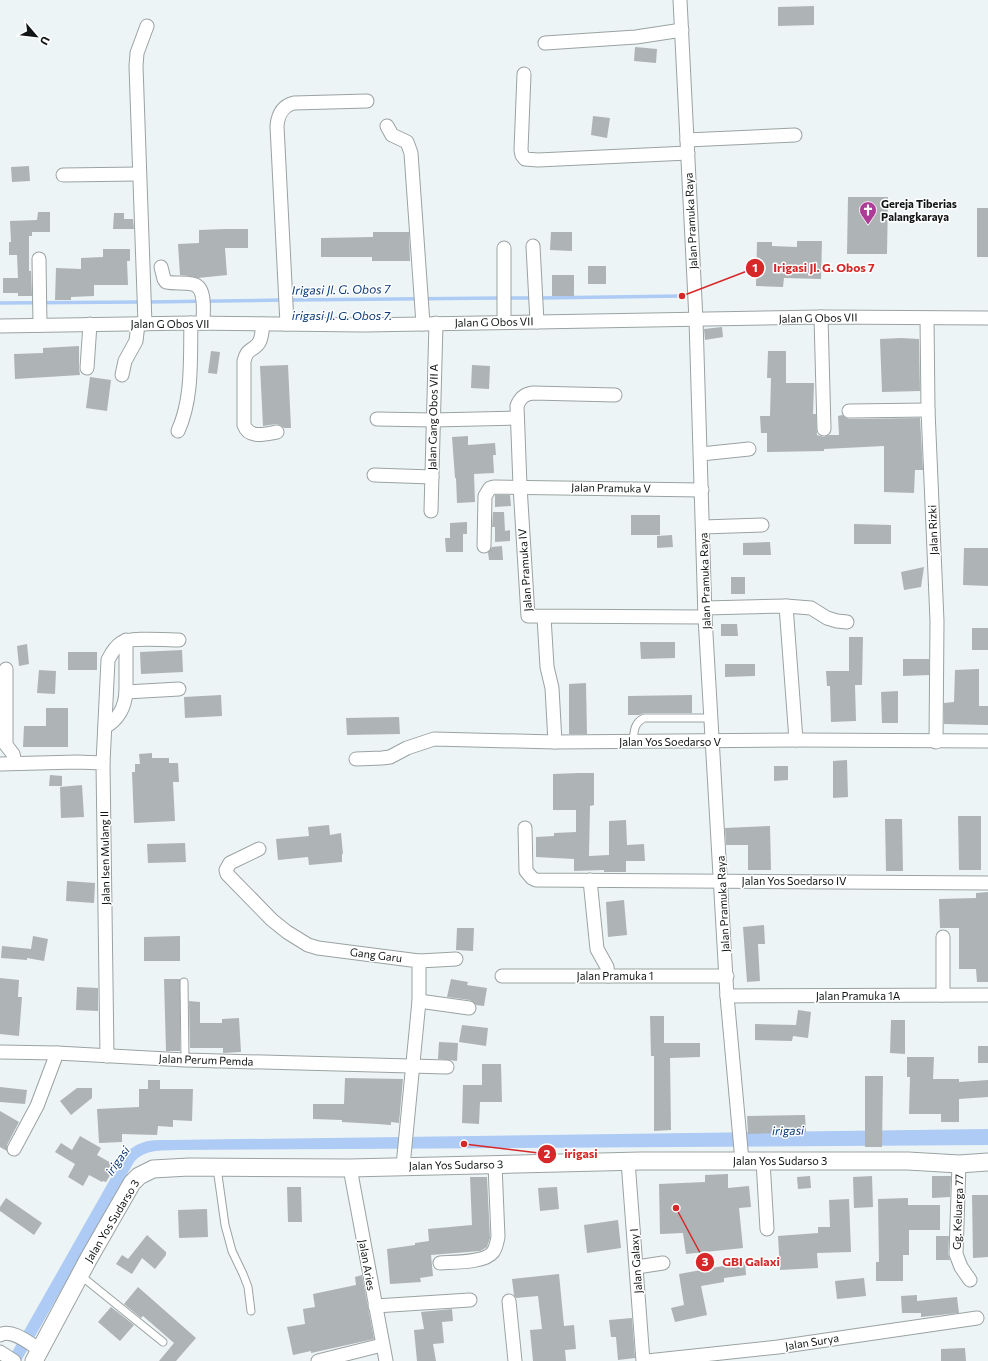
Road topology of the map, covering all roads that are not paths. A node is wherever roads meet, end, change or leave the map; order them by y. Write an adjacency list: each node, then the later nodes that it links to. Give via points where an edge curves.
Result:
1 (680, 0): 3 (street, Jalan Pramuka Raya)
2 (147, 26): 11 (street, via 136,66)
3 (682, 30): 4 (street, via 636,37); 9 (street, Jalan Pramuka Raya)
4 (545, 43)
5 (524, 74): 10 (street, via 521,150 525,159)
6 (367, 101): 27 (street, via 294,103 280,112 277,126)
7 (387, 126): 28 (street, Jalan Gang Obos VII A, via 391,134 407,142 411,153)
8 (795, 135): 9 (street)
9 (687, 140): 10 (street, Jalan Pramuka Raya)
10 (688, 154): 20 (street, Jalan Pramuka Raya)
11 (139, 174): 12 (street); 25 (street)
12 (62, 175)
13 (533, 246): 22 (street)
14 (504, 248): 21 (street)
15 (39, 260): 29 (street)
16 (161, 267): 23 (street, via 166,282 191,283 198,286 202,292)
17 (822, 317): 18 (street, Jalan G Obos VII); 20 (street, Jalan G Obos VII); 39 (street)
18 (927, 318): 19 (street, Jalan G Obos VII); 34 (street, Jalan Rizki)
19 (988, 318)
20 (696, 320): 22 (street, Jalan G Obos VII); 43 (street, Jalan Pramuka Raya)
21 (504, 322): 22 (street, Jalan G Obos VII); 28 (street, Jalan G Obos VII)
22 (537, 322)
23 (197, 323): 25 (street, Jalan G Obos VII); 26 (street, Jalan G Obos VII); 40 (street, via 186,410)
24 (90, 324): 25 (street, Jalan G Obos VII); 29 (street, Jalan G Obos VII); 31 (street)
25 (141, 324): 32 (street, via 136,341 125,361)
26 (263, 324): 27 (street, Jalan G Obos VII); 41 (street, via 259,342 248,352 244,361 244,425 251,434)
27 (287, 324): 28 (street, Jalan G Obos VII)
28 (429, 324): 38 (street, Jalan Gang Obos VII A)
29 (40, 325): 30 (street, Jalan G Obos VII)
30 (0, 326)
31 (87, 368)
32 (122, 375)
33 (615, 395): 36 (street, Jalan Pramuka IV, via 528,394 519,401)
34 (928, 410): 35 (street); 68 (street, Jalan Rizki, via 937,622)
35 (849, 411)
36 (517, 418): 38 (street); 46 (street, Jalan Pramuka IV)
37 (377, 419): 38 (street)
38 (433, 420): 45 (street, Jalan Gang Obos VII A)
39 (824, 429)
40 (178, 431)
41 (277, 432)
42 (749, 449): 43 (street)
43 (700, 454): 47 (street, Jalan Pramuka Raya)
44 (374, 475): 45 (street)
45 (432, 477): 48 (street, Jalan Gang Obos VII A)
46 (520, 486): 47 (street, Jalan Pramuka V); 51 (street, Jalan Pramuka V, via 494,487 487,492 484,502); 54 (street, Jalan Pramuka IV, via 528,616)
47 (702, 490): 50 (street, Jalan Pramuka Raya)
48 (431, 511)
49 (762, 525): 50 (street)
50 (703, 527): 53 (street, Jalan Pramuka Raya)
51 (484, 546)
52 (786, 606): 53 (street, Jalan Pramuka IV); 55 (street, Jalan Pramuka IV, via 811,608 827,618); 63 (street)
53 (705, 612): 54 (street, Jalan Pramuka IV); 61 (street, Jalan Pramuka Raya)
54 (544, 617): 65 (street)
55 (847, 622)
56 (126, 640): 57 (street); 60 (street); 62 (street, Jalan Isen Mulang II, via 118,645 108,660)
57 (179, 640)
58 (6, 668): 70 (street, via 6,745 13,754)
59 (179, 689): 60 (street)
60 (126, 692): 62 (street, via 120,713)
61 (712, 718): 66 (lane, via 644,718 636,724); 67 (street, Jalan Pramuka Raya)
62 (105, 727): 71 (street, Jalan Isen Mulang II)
63 (796, 740): 67 (street, Jalan Yos Soedarso V); 68 (street, Jalan Yos Soedarso V)
64 (988, 741): 68 (street, Jalan Yos Soedarso V)
65 (555, 742): 66 (street, Jalan Yos Soedarso V); 69 (street, Jalan Yos Soedarso V, via 434,739 390,757)
66 (633, 742): 67 (street, Jalan Yos Soedarso V)
67 (714, 742): 76 (street, Jalan Pramuka Raya)
68 (936, 742)
69 (356, 759)
70 (15, 763): 71 (street); 72 (street)
71 (103, 763): 92 (street, Jalan Isen Mulang II)
72 (0, 764)
73 (525, 828): 75 (street, Jalan Yos Soedarso IV, via 526,871 532,878)
74 (259, 849): 80 (street, Gang Garu, via 230,863 226,870 227,874 287,932 318,948)
75 (590, 880): 76 (street, Jalan Yos Soedarso IV); 82 (street, via 597,949 607,967)
76 (721, 881): 77 (street, Jalan Yos Soedarso IV); 83 (street, Jalan Pramuka Raya)
77 (988, 883)
78 (943, 937): 87 (street)
79 (456, 959): 80 (street)
80 (419, 961): 88 (street)
81 (502, 976): 82 (street, Jalan Pramuka 1)
82 (608, 976): 83 (street, Jalan Pramuka 1)
83 (727, 976): 86 (street, Jalan Pramuka Raya)
84 (184, 982): 93 (lane)
85 (988, 995): 87 (street, Jalan Pramuka 1A)
86 (727, 996): 87 (street, Jalan Pramuka 1A); 97 (street, Jalan Pramuka Raya)
87 (943, 996)
88 (419, 1001): 89 (street); 94 (street)
89 (469, 1008)
90 (0, 1052): 91 (street, Jalan Perum Pemda)
91 (57, 1053): 92 (street, Jalan Perum Pemda); 96 (street, via 37,1106)
92 (107, 1056): 93 (street, Jalan Perum Pemda)
93 (185, 1060): 94 (street, Jalan Perum Pemda)
94 (413, 1067): 95 (street, Jalan Perum Pemda); 98 (street)
95 (447, 1067)
96 (14, 1150)
97 (741, 1159): 99 (street, Jalan Yos Sudarso 3); 100 (street, Jalan Yos Sudarso 3)
98 (403, 1160): 103 (street, Jalan Yos Sudarso 3); 105 (street, Jalan Yos Sudarso 3)
99 (634, 1161): 103 (street, Jalan Yos Sudarso 3); 122 (street, Jalan Galaxy I, via 648,1265)
100 (763, 1161): 102 (street, Jalan Yos Sudarso 3, via 908,1161); 106 (street)
101 (988, 1162): 102 (street, Jalan Yos Sudarso 3)
102 (959, 1164): 109 (street, Gg. Keluarga 77, via 956,1254)
103 (495, 1165): 107 (street, via 498,1237 493,1252 484,1259)
104 (217, 1167): 105 (street, Jalan Yos Sudarso 3); 108 (street, Jalan Yos Sudarso 3, via 153,1169 139,1176 132,1183); 113 (lane, via 225,1225 232,1251 248,1287)
105 (350, 1168): 112 (street, Jalan Aries)
106 (767, 1229)
107 (440, 1263)
108 (80, 1275): 116 (lane); 118 (street, Jalan Yos Sudarso 3)
109 (970, 1280)
110 (470, 1300): 112 (street)
111 (509, 1301): 121 (street)
112 (375, 1306): 117 (street, Jalan Aries)
113 (251, 1311)
114 (977, 1318): 122 (street, Jalan Surya, via 778,1347)
115 (0, 1335): 118 (street, via 8,1333 18,1337)
116 (163, 1342)
117 (382, 1345): 119 (street); 120 (street, Jalan Aries)
118 (35, 1352)
119 (318, 1361)
120 (386, 1361)
121 (515, 1361)
122 (649, 1361)

